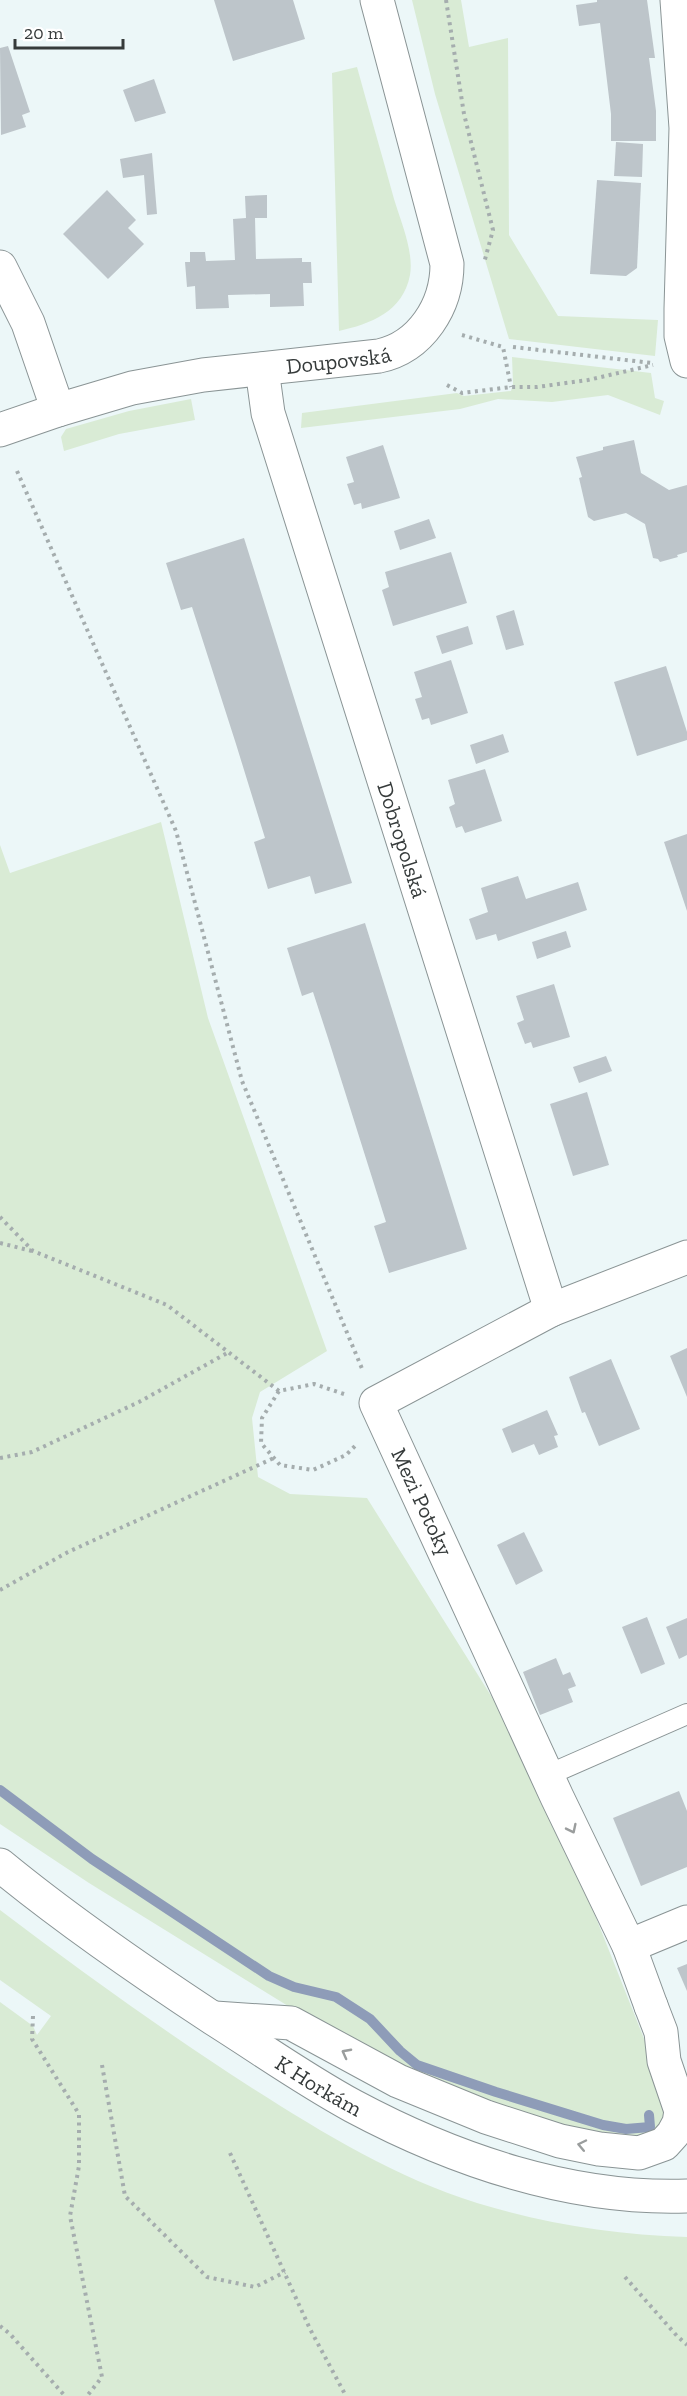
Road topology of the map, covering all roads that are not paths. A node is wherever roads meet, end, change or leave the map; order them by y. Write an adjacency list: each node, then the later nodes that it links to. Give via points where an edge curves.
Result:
1 (377, 0): 5 (street, Doupovská, via 446,258 445,287 427,325 408,345 390,354)
2 (677, 0): 4 (street, via 686,128 681,309)
3 (0, 267): 6 (street, via 28,323)
4 (685, 358)
5 (262, 369): 6 (street, Doupovská, via 132,388); 9 (street, Dobropolská, via 272,424)
6 (58, 411): 7 (street, Doupovská)
7 (0, 430)
8 (687, 1257): 9 (street)
9 (551, 1310): 11 (street, Mezi Potoky, via 376,1403)
10 (687, 1714): 11 (lane)
11 (548, 1775): 14 (street, Mezi Potoky, one-way to 14)
12 (0, 1865): 15 (street, K Horkám, via 150,1977)
13 (687, 1922): 14 (street)
14 (629, 1946): 16 (street, Mezi Potoky)
15 (214, 2018): 16 (street, one-way to 15, via 664,2061 681,2111 679,2123 664,2144 627,2153 560,2141 486,2117 398,2081 291,2023); 18 (street, K Horkám, via 353,2106 462,2154 558,2184 626,2194)
16 (656, 2019): 17 (street, via 681,2054)
17 (687, 2071)
18 (687, 2196)

